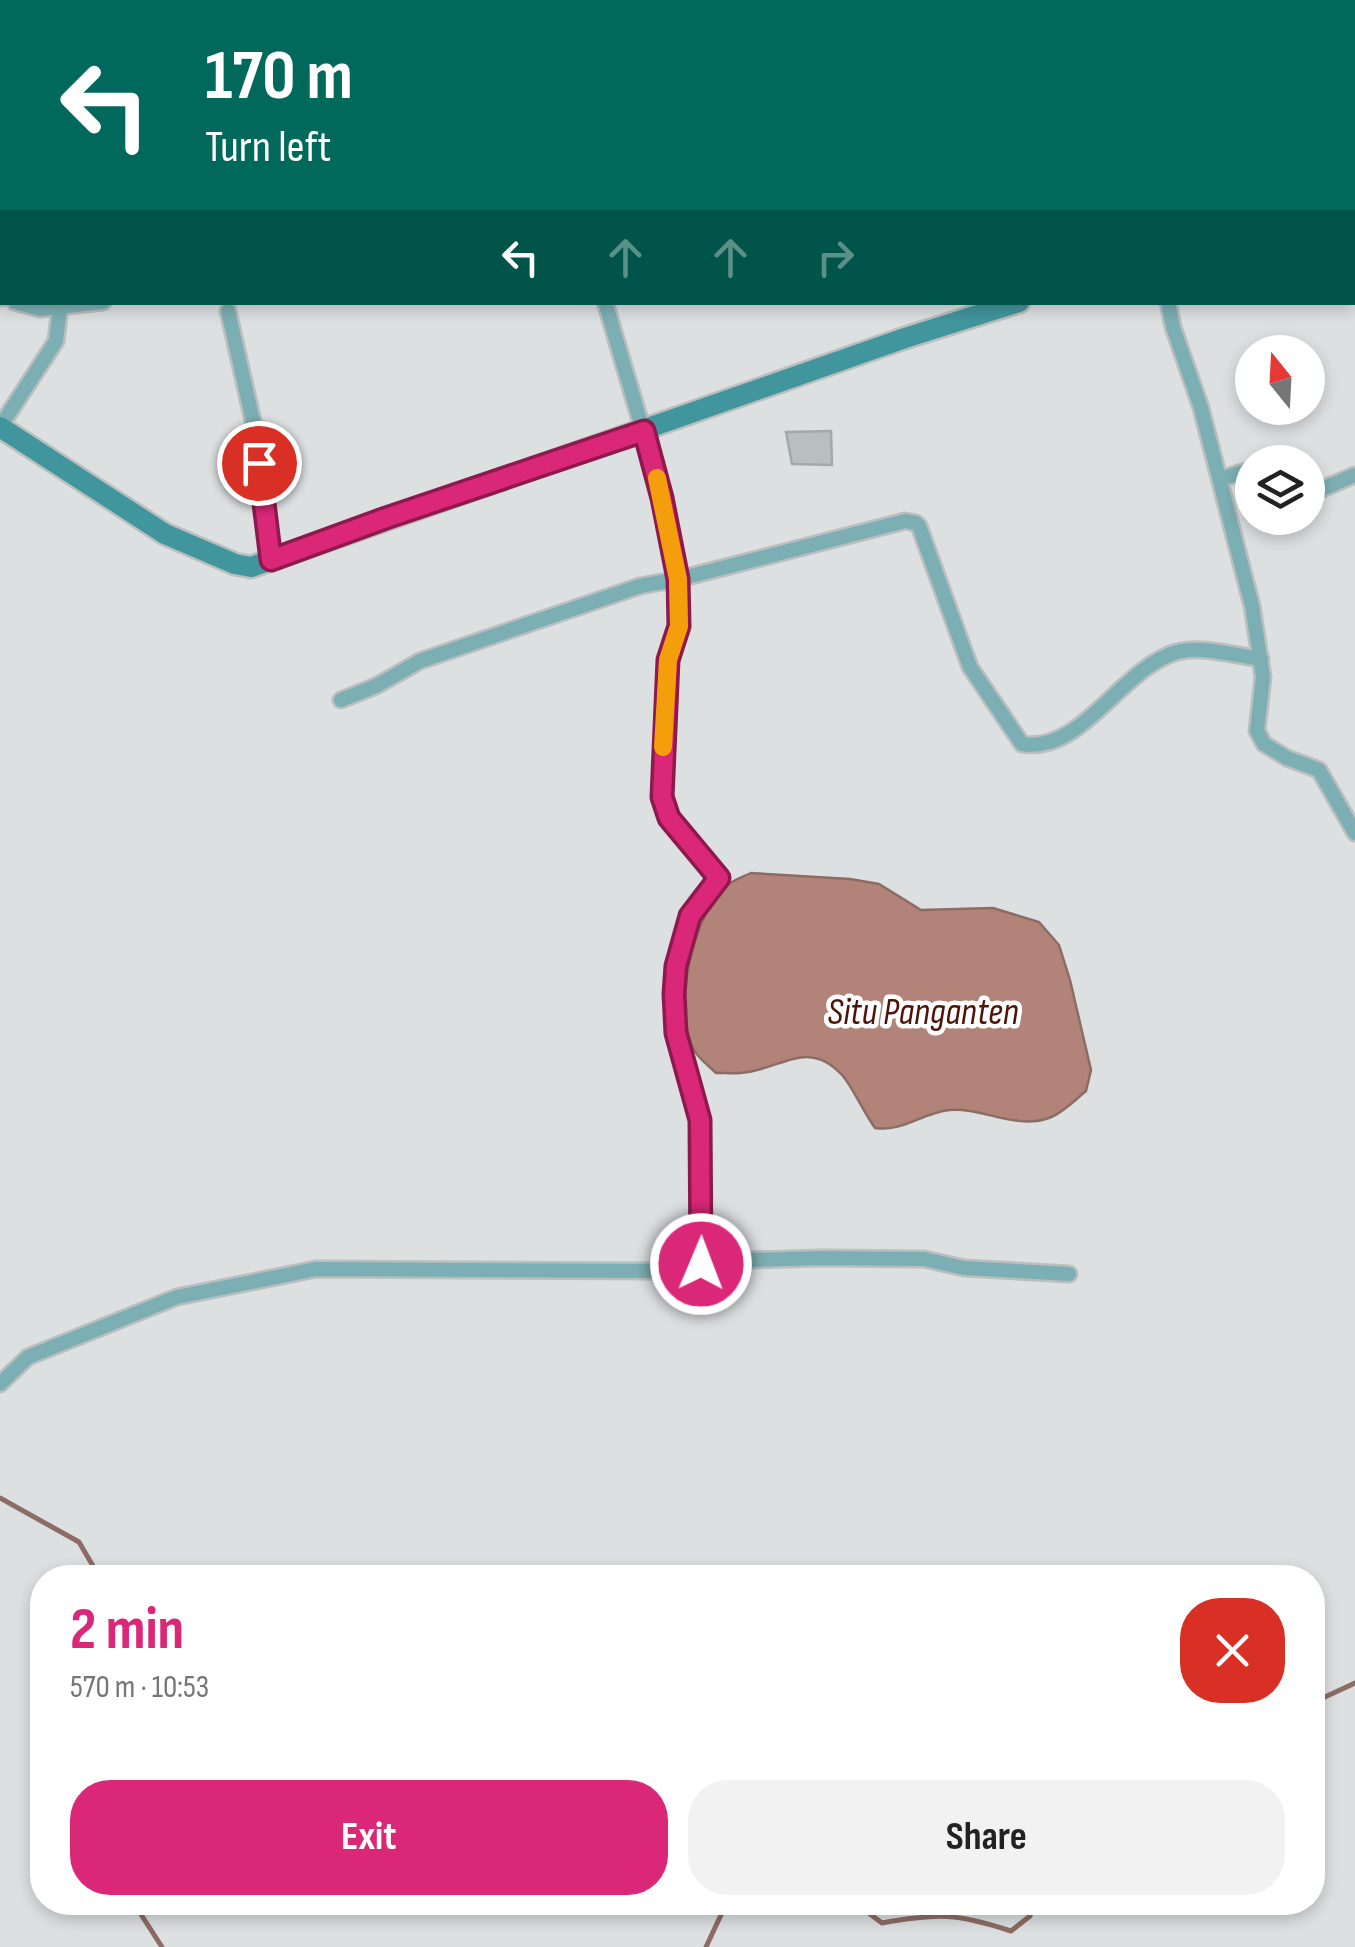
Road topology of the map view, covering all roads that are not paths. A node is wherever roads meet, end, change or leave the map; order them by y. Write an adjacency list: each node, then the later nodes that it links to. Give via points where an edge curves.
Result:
1 (24, 305): 6 (street)
2 (77, 305): 6 (street)
3 (606, 305): 9 (street)
4 (1009, 305): 9 (street)
5 (1169, 305): 12 (street)
6 (60, 307): 8 (street, via 56,341)
7 (228, 311): 14 (street, via 255,430)
8 (0, 427): 14 (street, via 165,534 246,567)
9 (644, 431): 14 (street); 15 (street)
10 (1235, 474): 12 (street)
11 (1355, 475): 13 (street)
12 (1220, 479): 16 (street)
13 (1325, 488)
14 (271, 560)
15 (678, 579): 16 (street, via 916,522 970,668 1017,740 1028,746 1075,731 1129,680 1174,653); 17 (street, via 420,661); 19 (street, via 662,797 669,818 719,878 690,916 674,994 676,1033 700,1120)
16 (1261, 658): 18 (street, via 1257,731 1264,744 1319,770)
17 (341, 700)
18 (1355, 832)
19 (701, 1264): 20 (street, via 924,1259); 21 (street, via 653,1271 301,1271 176,1298 28,1357)
20 (1069, 1274)
21 (0, 1384)

